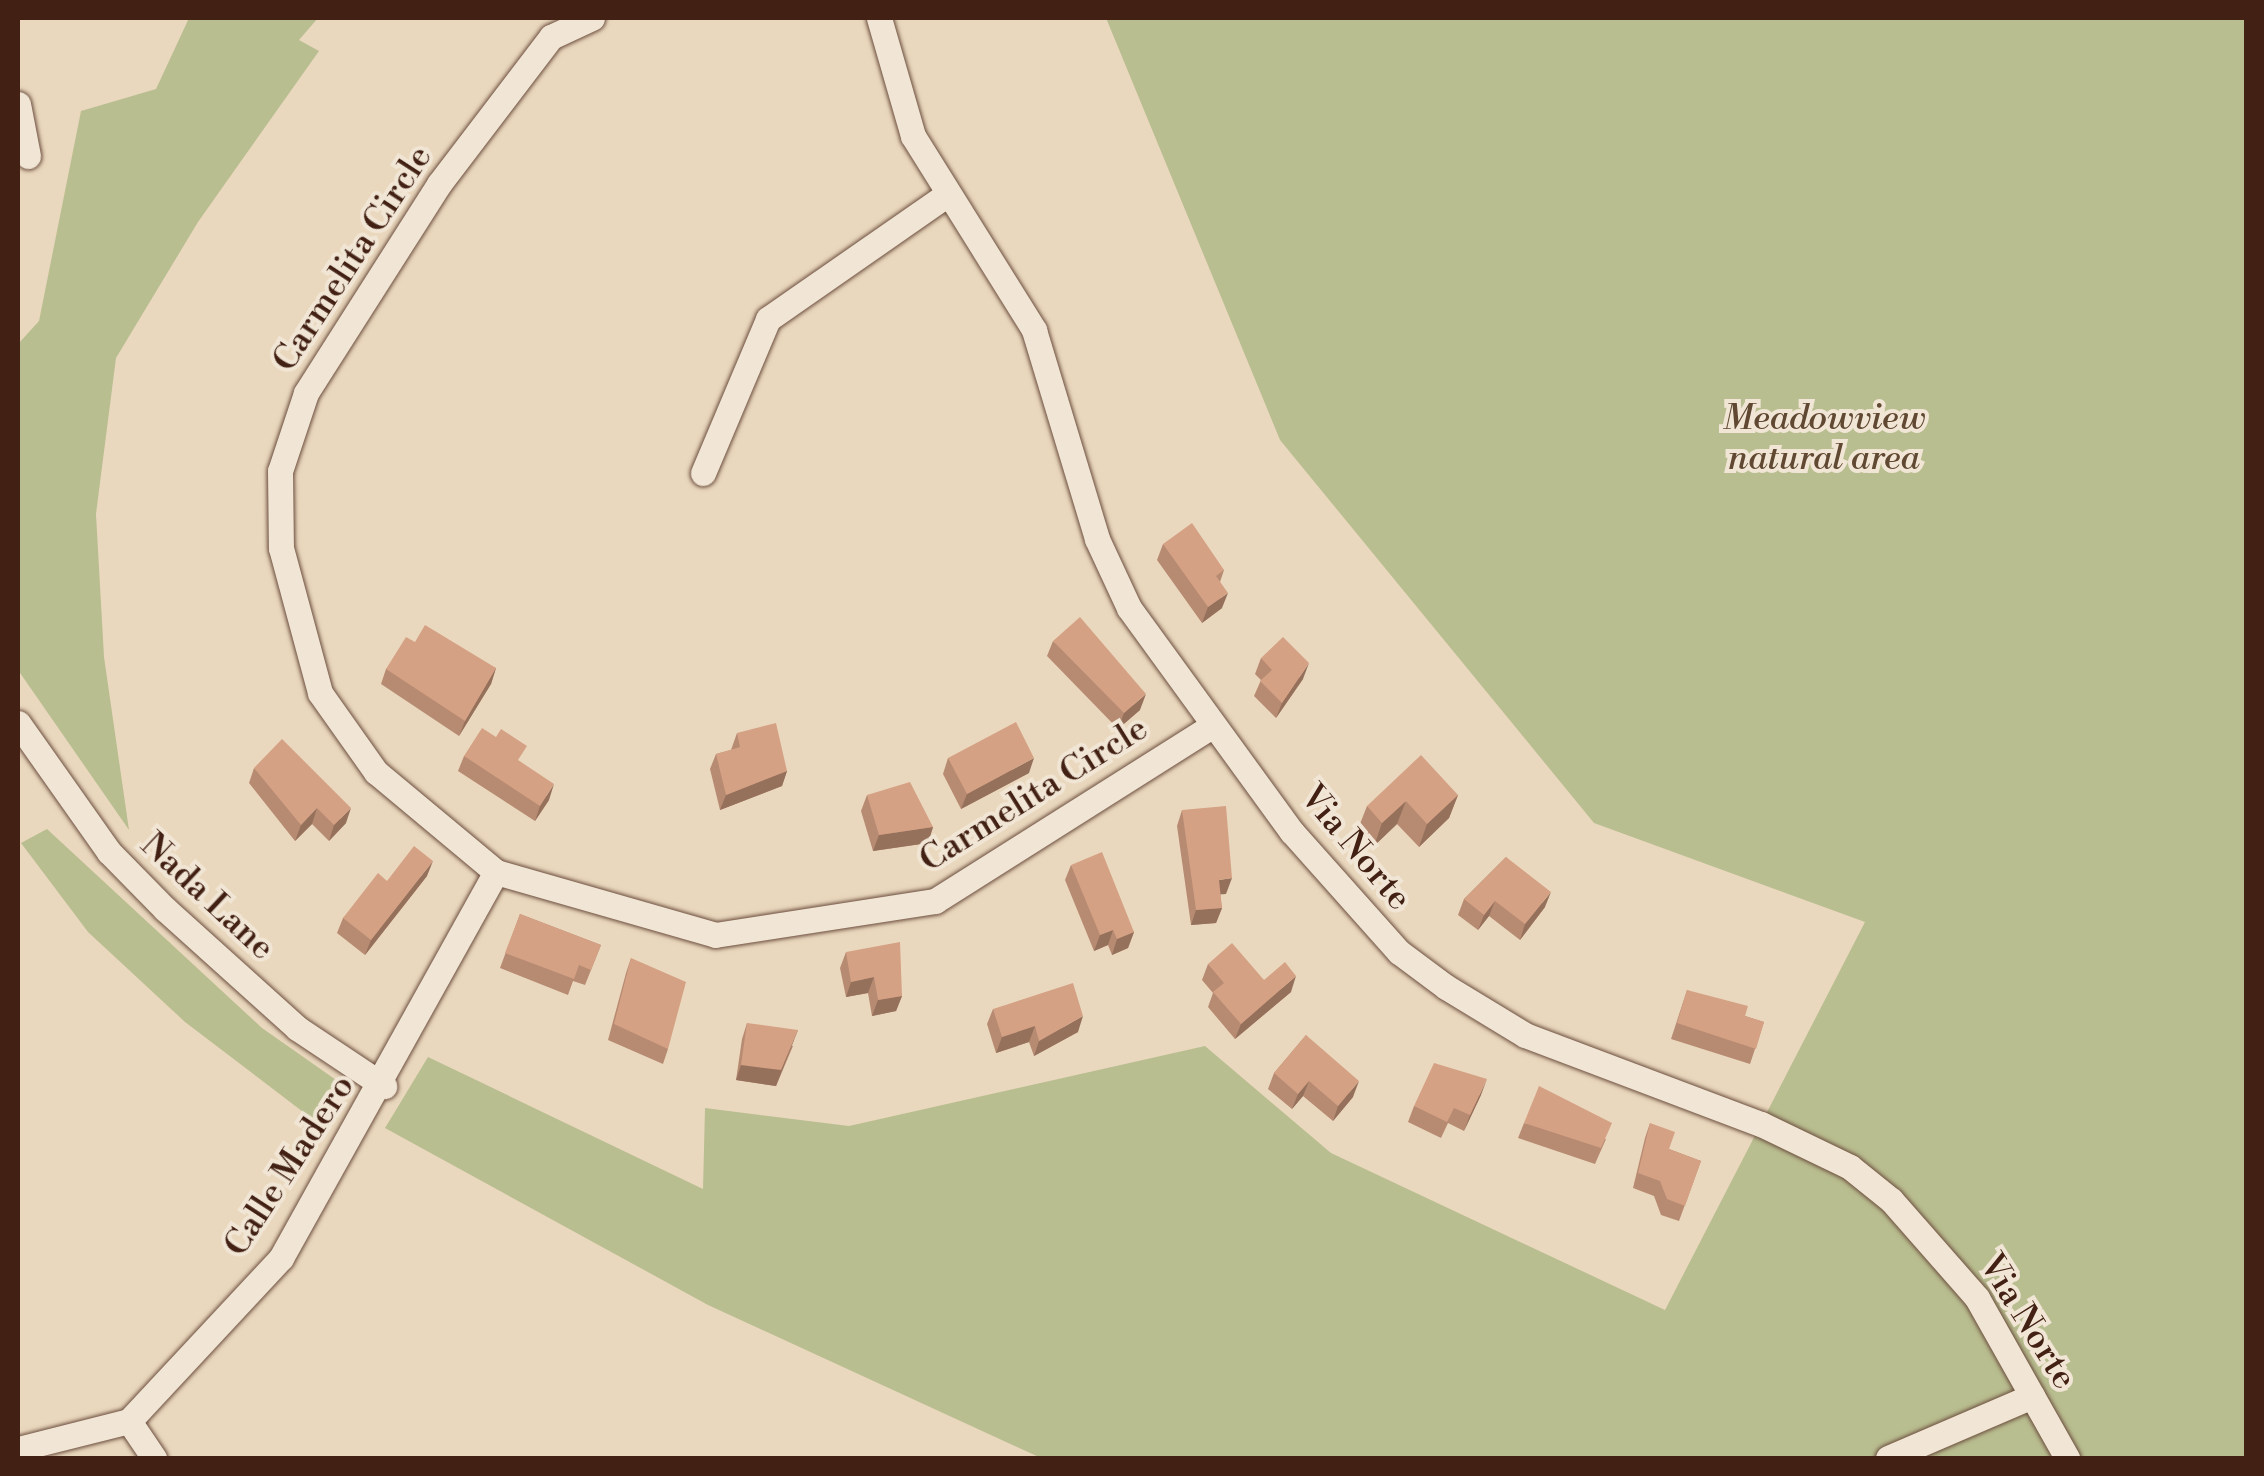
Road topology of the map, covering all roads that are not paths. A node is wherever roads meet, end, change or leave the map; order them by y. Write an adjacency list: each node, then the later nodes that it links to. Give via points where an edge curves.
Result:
1 (592, 18): 9 (street, Carmelita Circle, via 551,37 439,184 306,393 280,471 282,548 320,692 376,772)
2 (879, 18): 5 (street, Via Norte, via 888,72)
3 (18, 104): 4 (street)
4 (28, 156)
5 (945, 196): 6 (street, via 768,320); 8 (street, Via Norte, via 1034,330 1097,539 1129,608)
6 (703, 473)
7 (18, 723): 10 (street, Nada Lane, via 109,852 164,909 297,1028)
8 (1213, 725): 9 (street, Carmelita Circle, via 936,902 716,935); 11 (street, Via Norte, via 1346,897 1446,987 1525,1035 1762,1124 1891,1200 1977,1298)
9 (496, 872): 10 (street, Calle Madero)
10 (384, 1086): 12 (street, Calle Madero, via 280,1258)
11 (2032, 1396): 15 (street); 16 (street, Via Norte)
12 (129, 1421): 13 (street); 14 (street)
13 (18, 1449)
14 (154, 1458)
15 (1888, 1458)
16 (2068, 1458)

